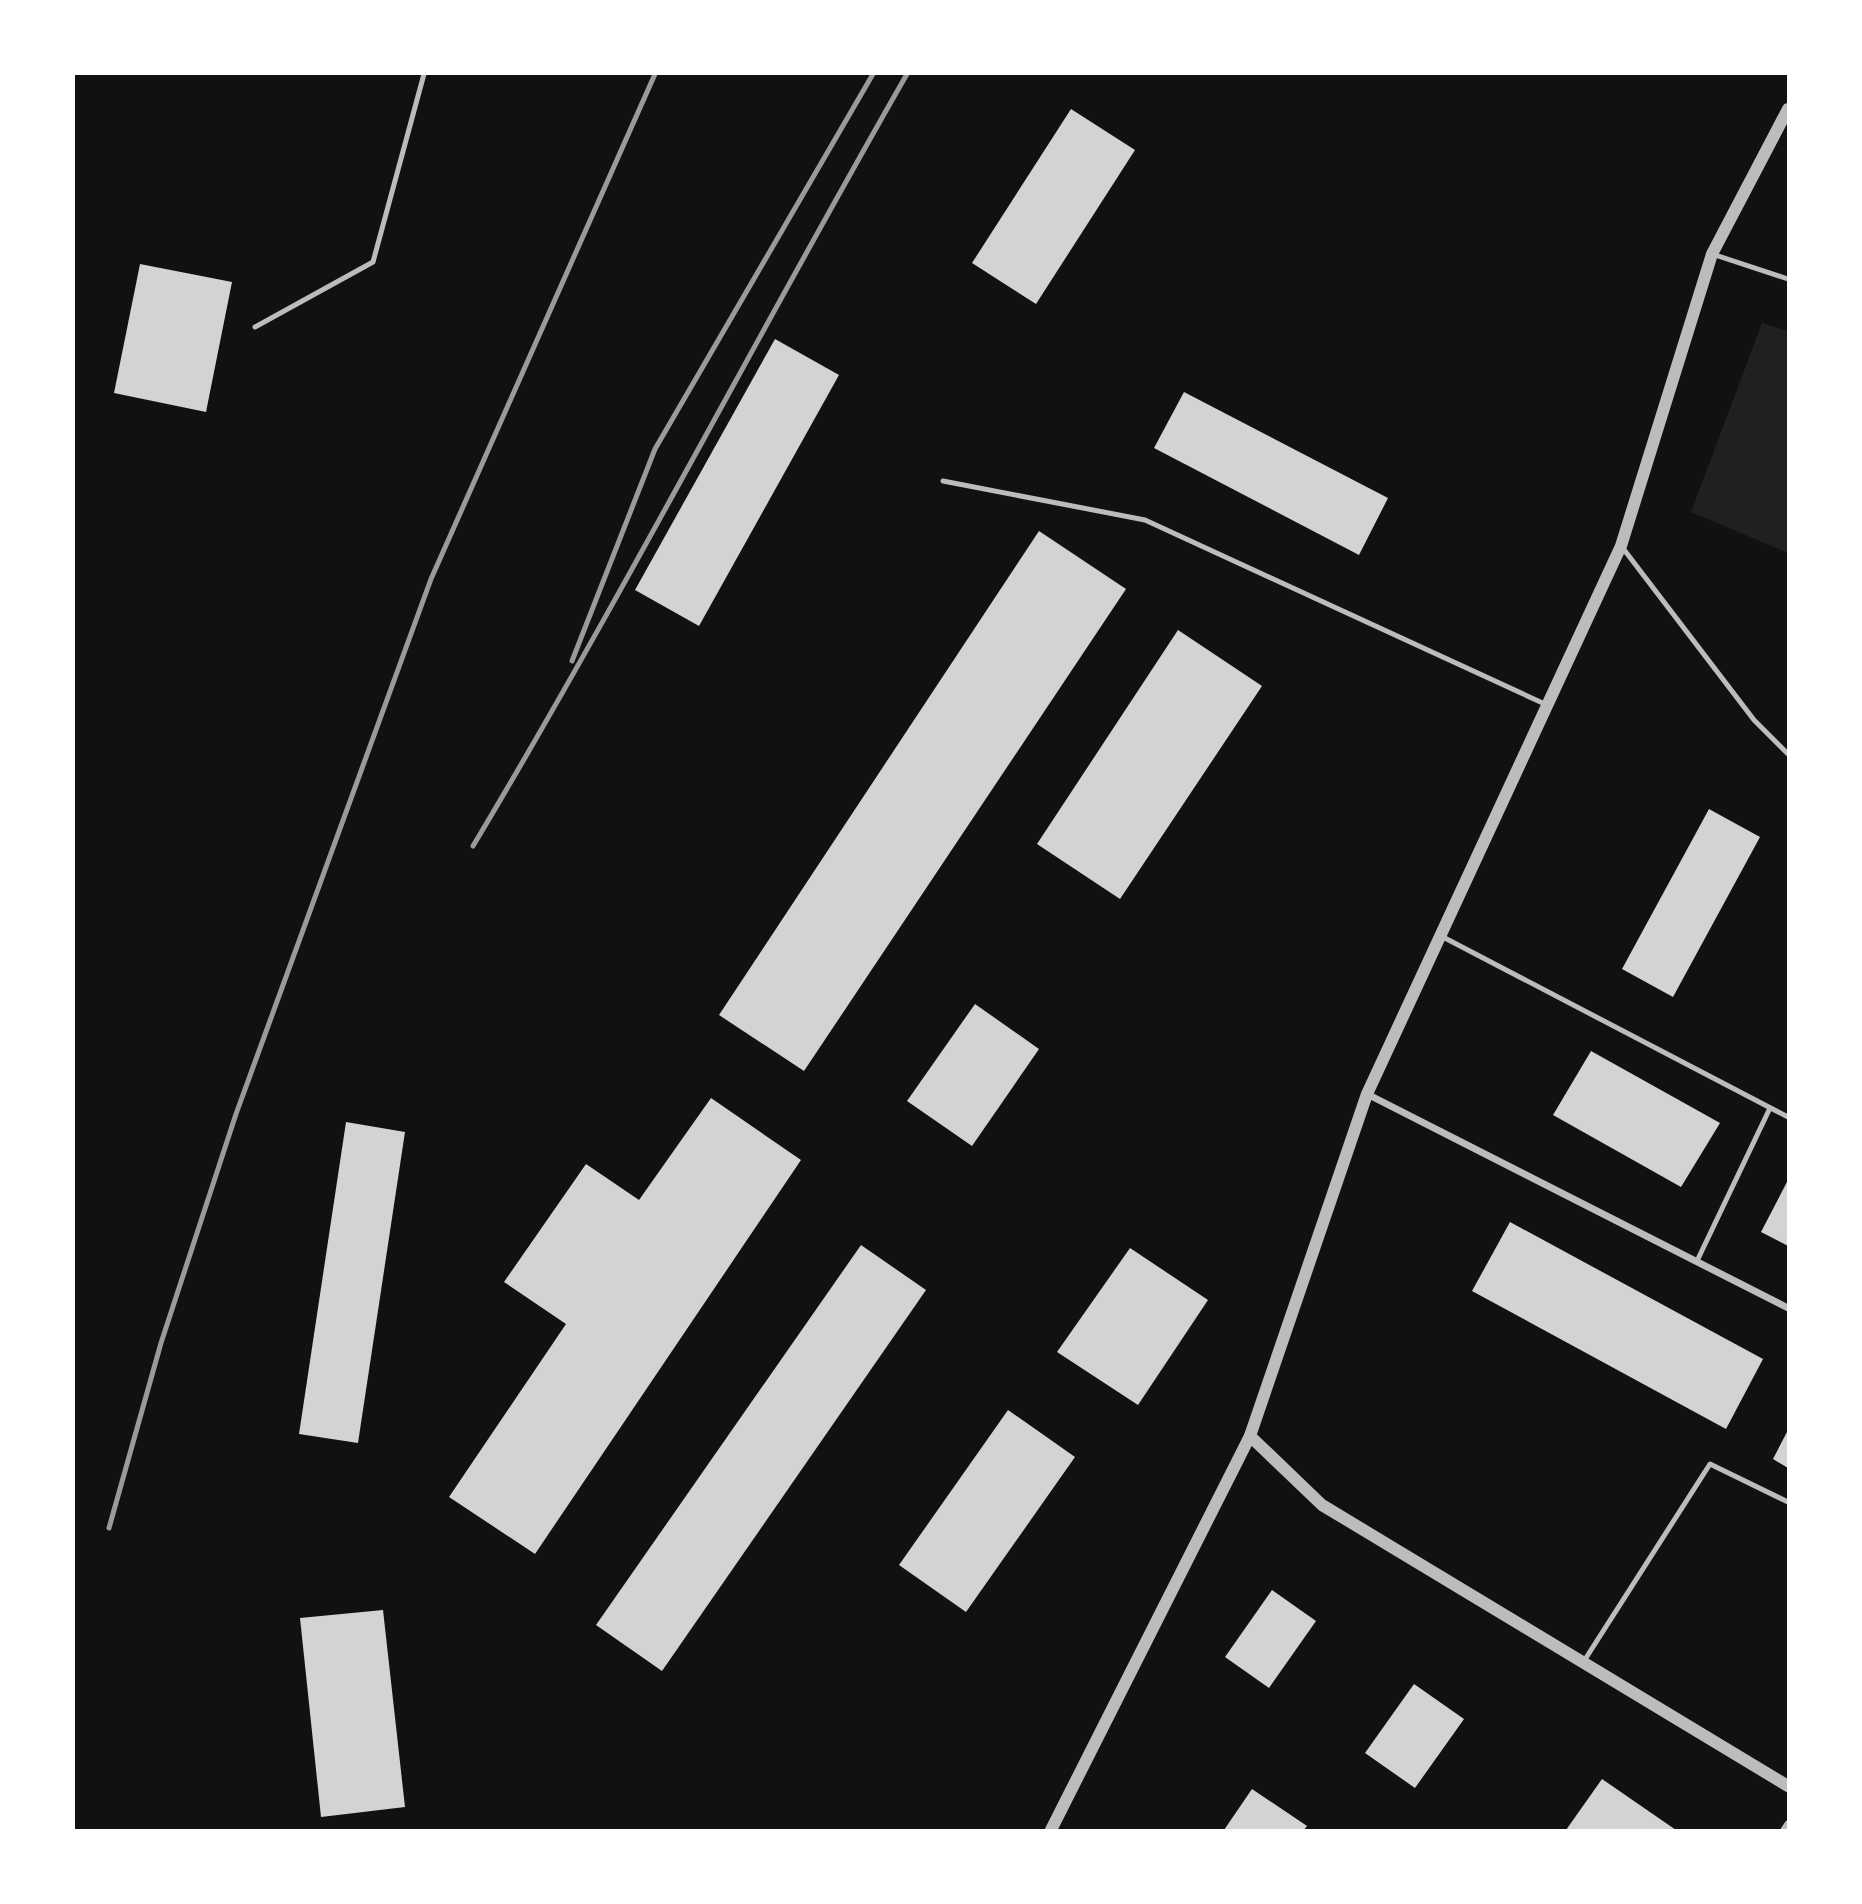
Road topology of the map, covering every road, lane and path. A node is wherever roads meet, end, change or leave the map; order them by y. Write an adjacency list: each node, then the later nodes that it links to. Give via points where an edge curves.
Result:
1 (424, 74): 5 (lane, via 373,262)
2 (1788, 109): 3 (street)
3 (1712, 254): 4 (lane); 7 (street)
4 (1788, 279)
5 (255, 327)
6 (943, 481): 8 (lane, via 1145,520)
7 (1621, 545): 8 (street); 9 (lane, via 1754,720)
8 (1549, 706): 10 (street)
9 (1788, 754)
10 (1441, 936): 11 (street); 12 (lane)
11 (1367, 1094): 14 (street); 16 (street)
12 (1770, 1108): 13 (lane); 14 (lane)
13 (1788, 1117)
14 (1697, 1261): 15 (street)
15 (1788, 1308)
16 (1250, 1436): 18 (street, via 1322,1505); 21 (street)
17 (1788, 1502): 18 (lane, via 1710,1464)
18 (1584, 1661): 19 (street)
19 (1788, 1786)
20 (1788, 1824): 22 (street)
21 (1051, 1830)
22 (1784, 1830)

